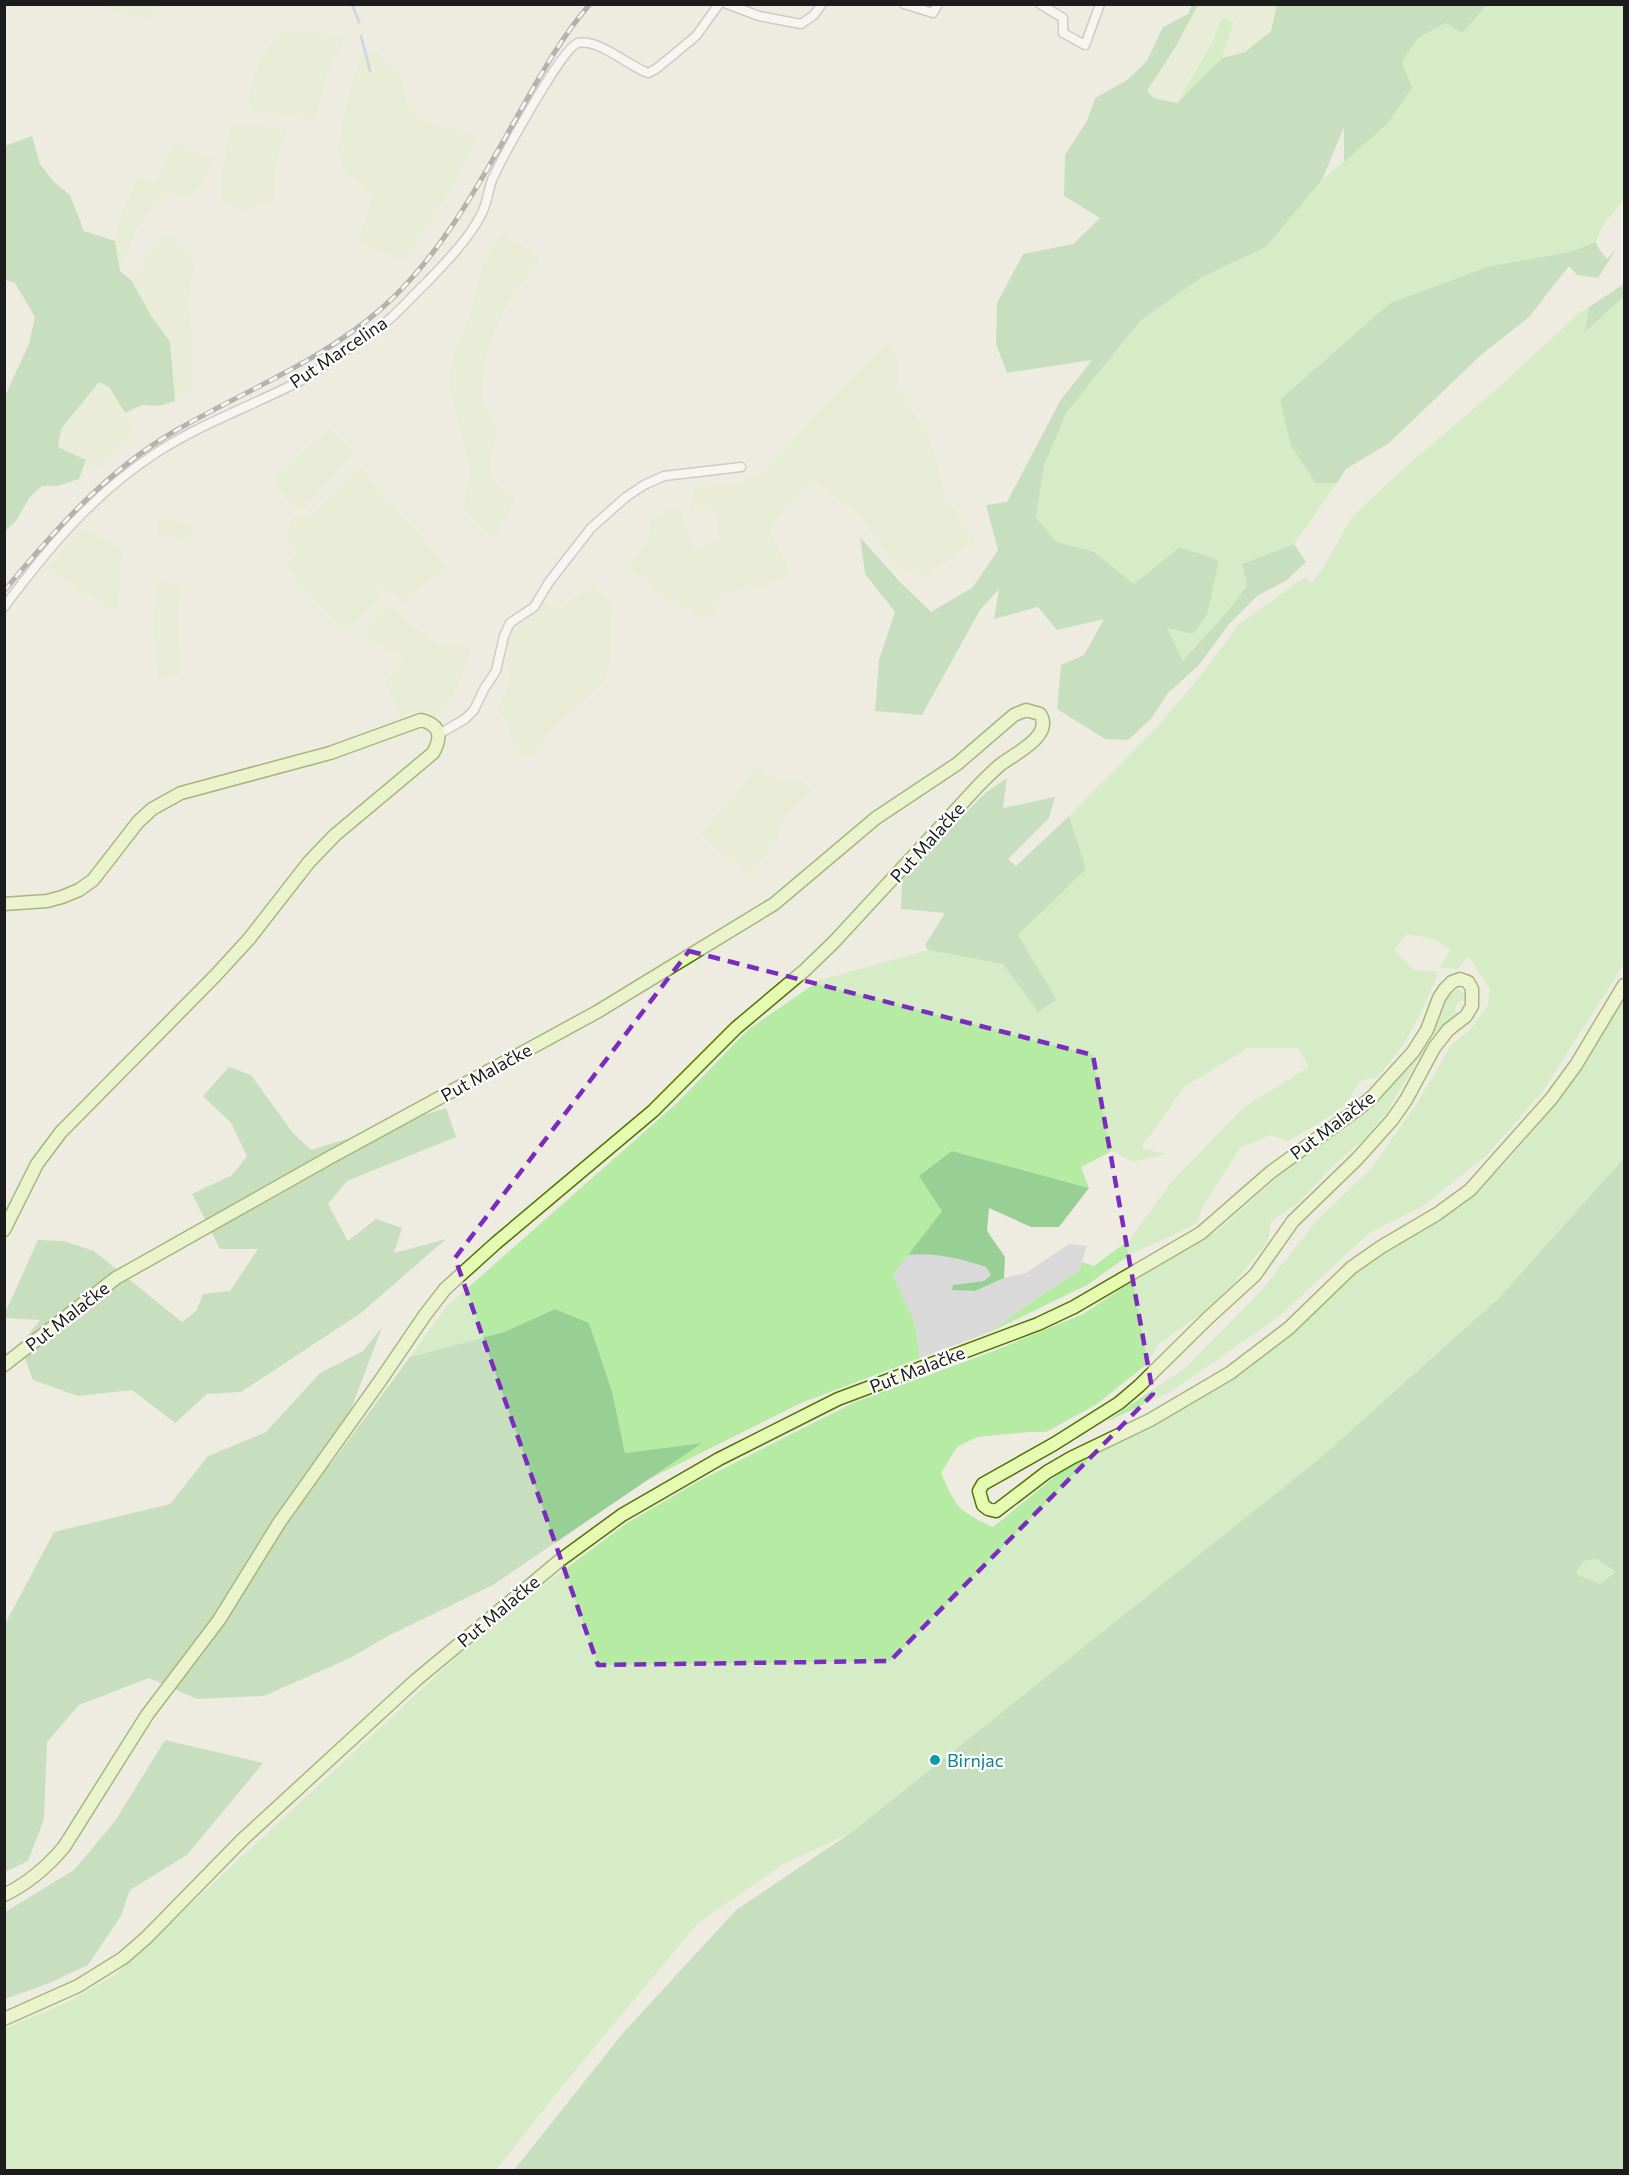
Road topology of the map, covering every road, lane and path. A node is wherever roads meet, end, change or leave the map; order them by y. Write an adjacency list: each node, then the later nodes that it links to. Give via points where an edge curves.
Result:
1 (719, 4): 9 (street, Put Marcelina, via 696,36 648,73 600,46 570,47 508,148 481,214 457,249 386,323 304,379 193,432 119,480 92,502 48,549)
2 (728, 4): 3 (street, via 759,16 801,24)
3 (822, 4)
4 (904, 4): 5 (street, via 933,13)
5 (938, 4)
6 (1040, 4): 7 (street, via 1063,18 1064,33 1085,45)
7 (1100, 4)
8 (741, 467): 10 (street, via 664,477 626,496 591,528 534,607 510,623 496,671 474,710)
9 (4, 607)
10 (439, 734): 11 (main road, via 421,720 330,753 181,793 138,822 93,880 79,890 47,901); 13 (main road, via 433,753 335,835 215,976 61,1132 37,1164)
11 (4, 904)
12 (1624, 985): 16 (main road, Put Malačke, via 1551,1099 1470,1190 1351,1268 1289,1328 1230,1373 1150,1420 1047,1472 996,1510 983,1505 979,1491 983,1484 1119,1403 1255,1275 1293,1221 1358,1159 1392,1120 1434,1048 1472,1006 1472,989 1467,982 1460,979 1445,989 1413,1052 1373,1096 1270,1172 1201,1233 1074,1307 838,1399 622,1515 559,1561 416,1680 242,1840 123,1958 78,1986)
13 (4, 1230)
14 (4, 1365): 15 (main road, Put Malačke, via 116,1278 597,1012 774,904 876,818 957,764 1014,715 1034,711 1044,720 1038,737 979,785 805,970 736,1028 653,1111 445,1289 279,1523 219,1620 147,1715 64,1847 33,1879)
15 (4, 1895)
16 (4, 2019)

